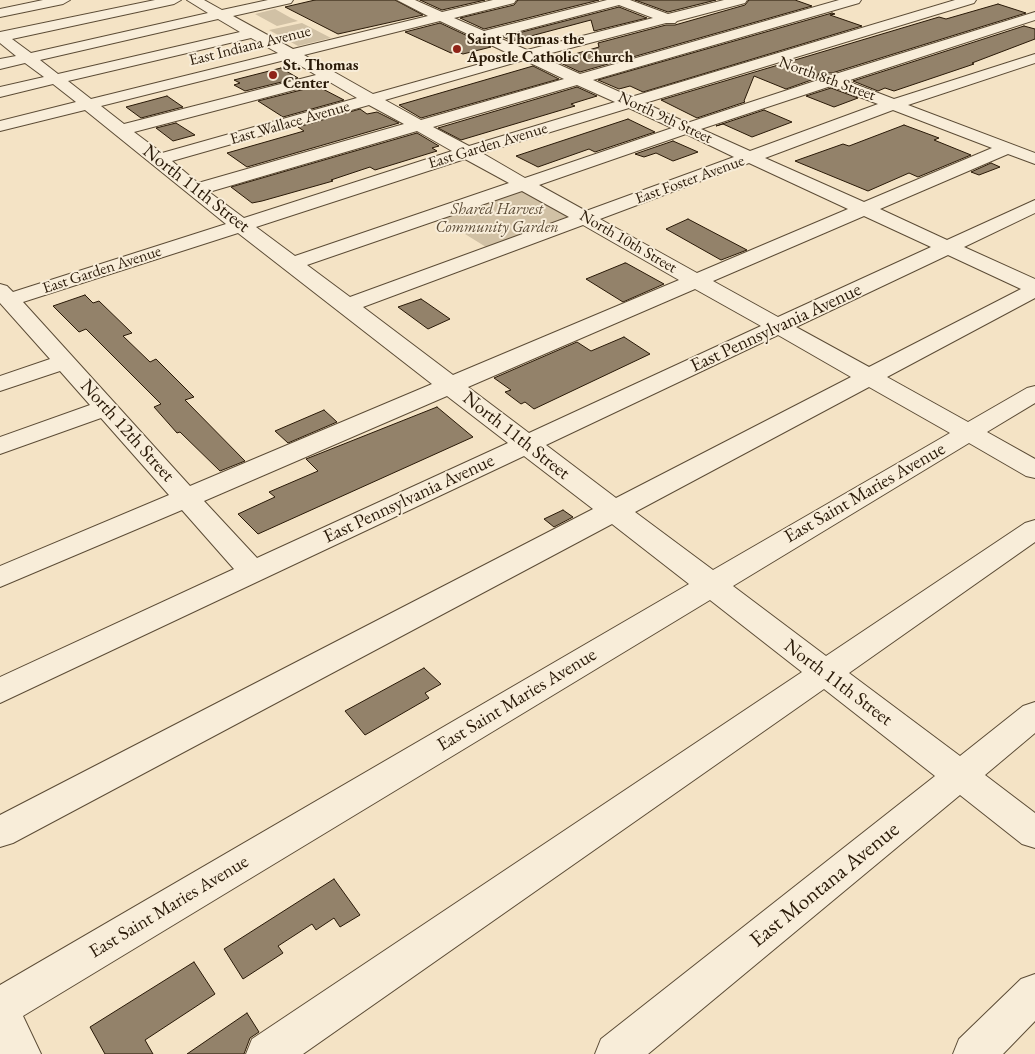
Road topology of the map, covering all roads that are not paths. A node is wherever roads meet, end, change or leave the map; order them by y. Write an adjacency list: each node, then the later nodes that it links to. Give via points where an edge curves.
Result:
1 (63, 0): 14 (street)
2 (174, 0): 21 (street)
3 (194, 0): 15 (street, North 10th Street)
4 (286, 0): 15 (street)
5 (404, 0): 16 (street, North 9th Street)
6 (509, 0): 16 (street, East Indiana Avenue)
7 (620, 0): 17 (street, North 8th Street); 20 (street)
8 (740, 0): 17 (street, East Wallace Avenue)
9 (813, 0): 11 (street)
10 (969, 0): 18 (street, East Garden Avenue)
11 (832, 6): 13 (street); 22 (street)
12 (1032, 8): 23 (street)
13 (859, 11): 18 (street)
14 (0, 13)
15 (221, 15): 19 (street, North 10th Street); 26 (street)
16 (441, 17): 20 (street, North 9th Street); 24 (street, East Indiana Avenue)
17 (668, 18): 22 (street, North 8th Street); 25 (street, East Wallace Avenue)
18 (884, 24): 23 (street); 27 (street, East Garden Avenue)
19 (252, 33): 24 (street, North 10th Street); 33 (street)
20 (483, 36): 25 (street, North 9th Street)
21 (0, 37): 26 (street, North 11th Street)
22 (717, 38): 27 (street, North 8th Street); 32 (street)
23 (943, 45): 30 (street); 34 (street)
24 (289, 54): 31 (street, North 10th Street); 38 (street, East Indiana Avenue)
25 (527, 55): 32 (street, North 9th Street); 36 (street, East Wallace Avenue)
26 (26, 58): 28 (street); 33 (street, North 11th Street)
27 (770, 59): 34 (street, North 8th Street); 37 (street, East Garden Avenue)
28 (0, 64)
29 (1031, 66): 30 (street, East Foster Avenue)
30 (1008, 68): 39 (street, East Foster Avenue)
31 (329, 76): 36 (street, North 10th Street); 43 (street)
32 (577, 78): 37 (street, North 9th Street); 40 (street)
33 (54, 80): 35 (street); 38 (street, North 11th Street)
34 (831, 81): 39 (street, North 8th Street); 42 (street)
35 (0, 92)
36 (372, 100): 40 (street, North 10th Street); 47 (street, East Wallace Avenue)
37 (630, 102): 42 (street, North 9th Street); 45 (street, East Garden Avenue)
38 (86, 104): 41 (street, East Indiana Avenue); 43 (street, North 11th Street)
39 (894, 104): 44 (street, North 8th Street); 46 (street, East Foster Avenue)
40 (417, 125): 45 (street, North 10th Street); 50 (street)
41 (0, 126)
42 (689, 129): 46 (street, North 9th Street); 49 (street)
43 (121, 130): 47 (street, North 11th Street)
44 (1008, 148): 48 (street, North 8th Street); 52 (street)
45 (468, 152): 49 (street, North 10th Street); 54 (street, East Garden Avenue)
46 (752, 158): 52 (street, North 9th Street); 53 (street, East Foster Avenue)
47 (159, 159): 50 (street, North 11th Street)
48 (1035, 159)
49 (526, 184): 53 (street, North 10th Street); 56 (street)
50 (195, 190): 54 (street, North 11th Street)
51 (1035, 206): 55 (street, East Pennsylvania Avenue)
52 (863, 210): 55 (street, North 9th Street); 57 (street)
53 (585, 218): 57 (street, North 10th Street); 60 (street, East Foster Avenue)
54 (241, 225): 56 (street, North 11th Street); 59 (street, East Garden Avenue)
55 (948, 247): 58 (street, North 9th Street); 61 (street, East Pennsylvania Avenue)
56 (291, 264): 60 (street, North 11th Street)
57 (696, 280): 61 (street, North 10th Street); 65 (street)
58 (1035, 288): 63 (street)
59 (7, 305): 62 (street, North 12th Street)
60 (346, 306): 65 (street, North 11th Street)
61 (778, 326): 63 (street, North 10th Street); 69 (street, East Pennsylvania Avenue)
62 (64, 362): 64 (street); 67 (street, North 12th Street)
63 (868, 377): 68 (street, North 10th Street); 73 (street)
64 (0, 384)
65 (450, 385): 69 (street, North 11th Street); 72 (street)
66 (1035, 393): 68 (street, East Saint Maries Avenue)
67 (106, 408): 70 (street); 72 (street, North 12th Street)
68 (968, 433): 71 (street, North 10th Street); 77 (street, East Saint Maries Avenue)
69 (526, 444): 73 (street, North 11th Street); 75 (street, East Pennsylvania Avenue)
70 (0, 446)
71 (1035, 470)
72 (186, 498): 75 (street, North 12th Street); 76 (street)
73 (613, 511): 77 (street, North 11th Street); 82 (street)
74 (1035, 529): 78 (street)
75 (253, 572): 79 (street, East Pennsylvania Avenue)
76 (0, 577)
77 (709, 585): 78 (street, North 11th Street); 85 (street, East Saint Maries Avenue)
78 (826, 674): 81 (street, North 11th Street); 88 (street)
79 (0, 691)
80 (1035, 715): 81 (street, East Montana Avenue)
81 (960, 776): 83 (street, North 11th Street); 89 (street, East Montana Avenue)
82 (0, 832)
83 (1035, 833)
84 (1035, 993): 90 (street)
85 (0, 1007)
86 (0, 1012): 87 (street)
87 (20, 1054)
88 (267, 1054)
89 (616, 1054)
90 (974, 1054)

